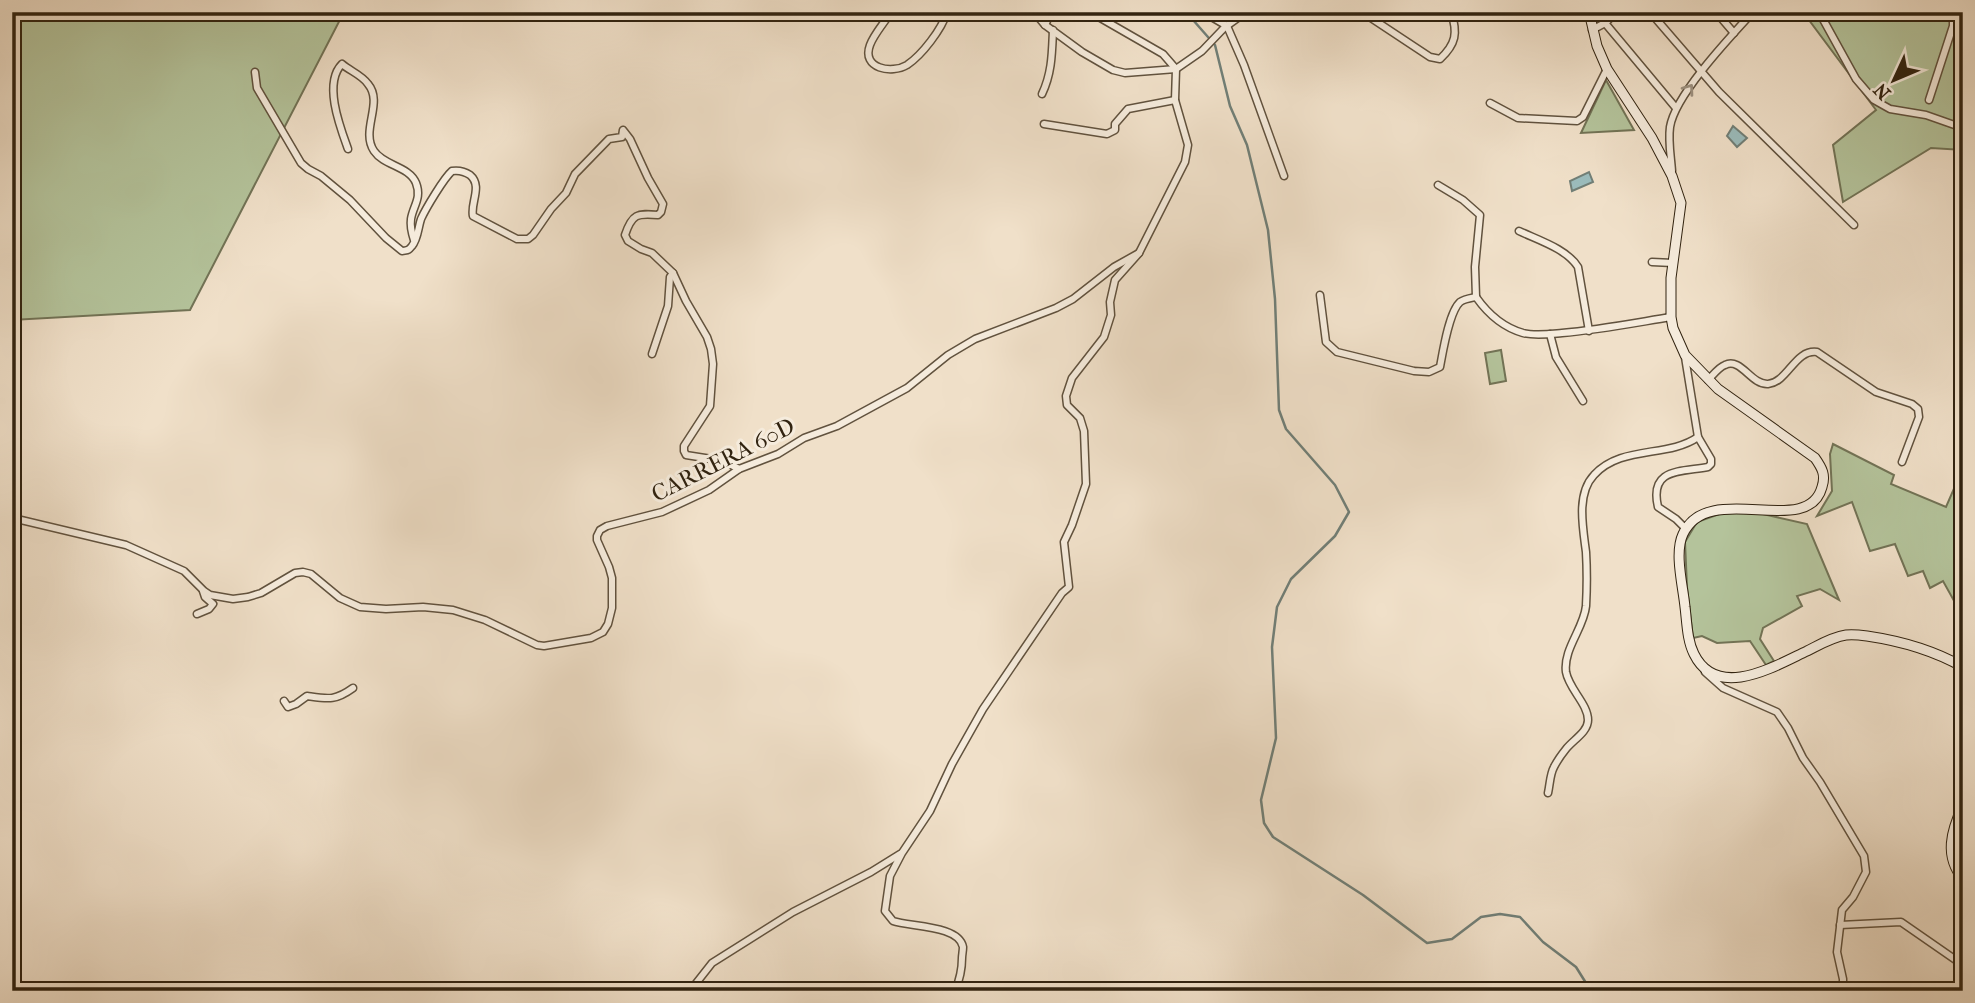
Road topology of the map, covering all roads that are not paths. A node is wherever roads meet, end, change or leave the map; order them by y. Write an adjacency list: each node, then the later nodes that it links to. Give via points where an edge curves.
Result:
1 (891, 12): 2 (street, via 869,49 872,62 883,69 910,62 939,31)
2 (947, 12)
3 (1034, 12): 18 (street)
4 (1052, 12): 18 (street)
5 (1090, 12): 23 (street, via 1163,54)
6 (1202, 12): 19 (street)
7 (1246, 12): 19 (street)
8 (1363, 12): 9 (street, via 1430,57 1440,59 1456,33)
9 (1451, 12)
10 (1589, 12): 21 (main road)
11 (1617, 12): 17 (street)
12 (1650, 12): 25 (street)
13 (1716, 12): 22 (street)
14 (1753, 12): 22 (street)
15 (1819, 12): 33 (street, via 1856,79 1874,100)
16 (1943, 12): 29 (street, via 1953,19 1953,26)
17 (1605, 23): 21 (street); 31 (street)
18 (1045, 25): 20 (street)
19 (1224, 29): 23 (street); 35 (street, via 1244,65)
20 (1054, 30): 23 (street, via 1113,70); 27 (street, via 1051,68)
21 (1592, 30): 24 (main road)
22 (1734, 33): 25 (street)
23 (1175, 69): 28 (street)
24 (1607, 69): 30 (street, via 1577,121 1518,118); 36 (main road)
25 (1702, 71): 31 (street, one-way to 25); 38 (street)
26 (255, 72): 40 (street, via 257,88 301,163 350,200 399,250 409,249)
27 (1042, 93)
28 (1175, 100): 32 (street, via 1128,109 1115,130 1107,134); 41 (street, via 1188,145 1185,162)
29 (1929, 100)
30 (1490, 103)
31 (1676, 108): 36 (street, via 1670,127)
32 (1045, 124)
33 (1963, 128)
34 (348, 149): 40 (street, via 333,99 342,64 372,90 369,132 374,152 409,173 417,185 418,203 411,218)
35 (1284, 176)
36 (1672, 176): 43 (main road, via 1681,203)
37 (1438, 185): 46 (street, via 1479,215)
38 (1854, 225)
39 (1519, 231): 48 (street, via 1574,260)
40 (415, 242): 44 (street, via 442,182 459,170 475,182 473,216 517,239 528,239 566,193 575,174 609,139 622,137 623,130 663,204 658,215 636,216 625,235 628,242 652,253)
41 (1139, 253): 56 (street, CARRERA 60D, via 1056,308 975,339 887,400); 67 (street, via 1115,281 1104,337 1072,378 1066,396 1084,431 1086,484 1064,542 1069,587 983,709 930,811)
42 (1652, 262): 43 (street)
43 (1673, 263): 47 (main road)
44 (673, 273): 50 (street); 56 (street, via 707,337 713,358 710,406 684,451)
45 (1320, 295): 46 (street, via 1326,342 1336,352 1429,372 1440,367 1457,306)
46 (1476, 297): 49 (street, via 1506,326 1525,334)
47 (1671, 317): 48 (street); 51 (main road)
48 (1589, 331): 49 (street)
49 (1550, 334): 53 (street, via 1556,358)
50 (652, 354)
51 (1685, 355): 52 (main road); 54 (street)
52 (1709, 380): 55 (street, via 1724,365 1732,364 1760,383 1771,384 1805,354 1817,352 1861,384 1918,409); 58 (main road, via 1815,458 1824,471 1823,486 1804,509 1706,513)
53 (1583, 401)
54 (1698, 437): 58 (street, via 1711,464 1677,471 1661,479 1655,492 1658,507); 65 (street, via 1613,461 1592,477 1586,490 1586,609 1566,670 1588,722 1553,769)
55 (1902, 461)
56 (739, 469): 59 (street, CARRERA 60D, via 709,490 662,512 600,530 598,547 612,578 612,608 603,632 591,638 544,646 467,613 440,607 360,607 303,572 248,597 210,595)
57 (12, 515): 59 (street, CARRERA 60D, via 126,545 184,570)
58 (1686, 529): 61 (main road, via 1679,559 1689,640)
59 (202, 589): 60 (street, via 213,604)
60 (197, 614)
61 (1701, 665): 62 (main road, via 1717,676 1741,678 1850,634 1916,646); 69 (street, via 1723,688 1777,712 1864,856 1866,873 1842,910)
62 (1963, 667)
63 (353, 688): 64 (street, via 330,700 307,696 288,707)
64 (284, 701)
65 (1548, 793)
66 (1963, 806): 68 (main road, via 1950,851)
67 (902, 853): 71 (street, via 793,912 712,963); 72 (street, via 890,876 885,911 892,921 932,927 960,940 961,976)
68 (1963, 879)
69 (1840, 925): 70 (street, via 1901,922); 73 (street, via 1837,952)
70 (1963, 965)
71 (690, 991)
72 (955, 991)
73 (1843, 991)

